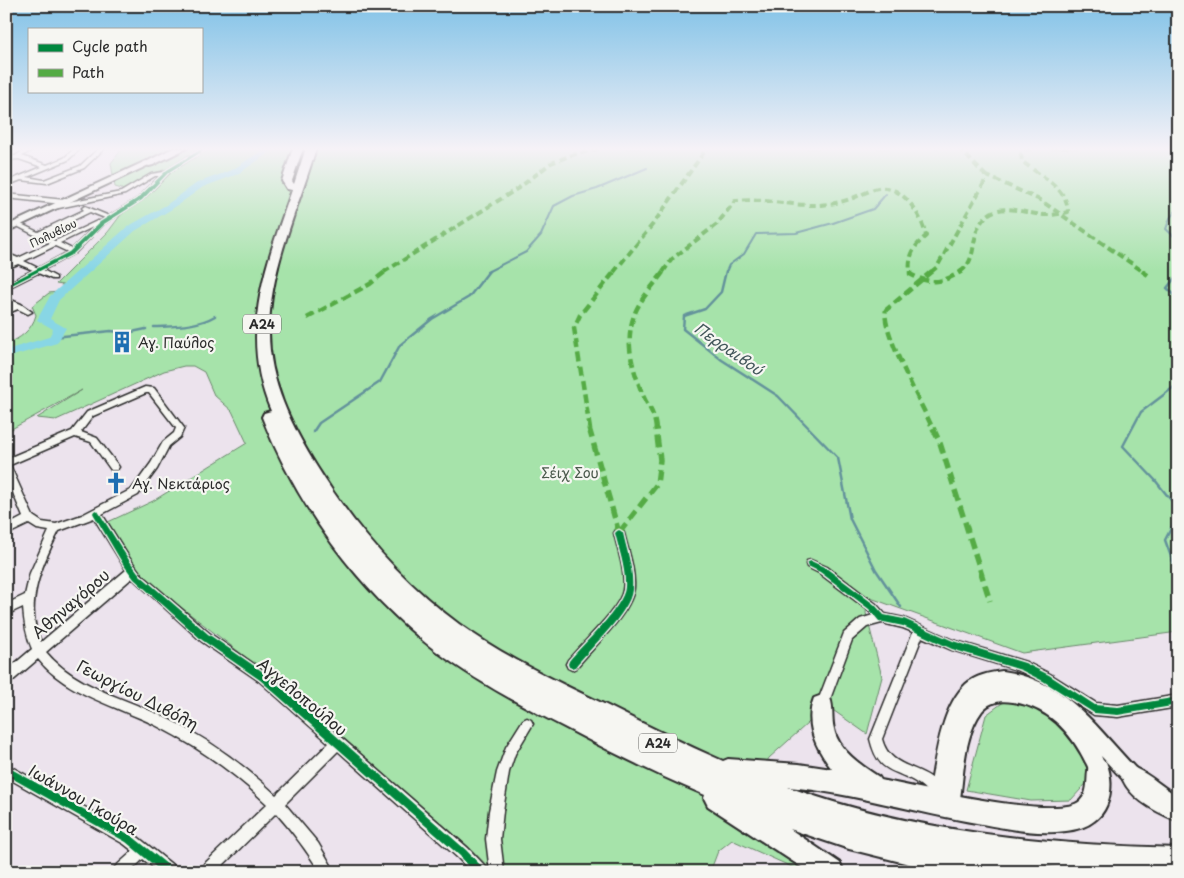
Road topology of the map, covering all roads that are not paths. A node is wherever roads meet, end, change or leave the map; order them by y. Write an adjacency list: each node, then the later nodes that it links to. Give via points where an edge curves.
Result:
1 (95, 189): 7 (main road)
2 (130, 189): 7 (street, via 123,193)
3 (150, 189): 9 (street, via 138,201)
4 (290, 189): 48 (highway, Α24, via 262,276 253,350 260,386 273,425 312,500 343,544 382,589 450,648 526,695)
5 (296, 189): 49 (highway, Α24, via 268,287 262,342 267,379 282,420 326,496 379,564 452,631 577,704)
6 (6, 196): 7 (street)
7 (68, 202): 8 (street); 10 (main road)
8 (89, 210): 9 (street); 12 (street)
9 (109, 218): 13 (street, Πολυβίου); 14 (street)
10 (16, 224): 11 (main road); 12 (street)
11 (6, 229)
12 (37, 235): 13 (street)
13 (55, 243): 14 (street); 16 (street, Πολυβίου)
14 (73, 252): 18 (street)
15 (6, 255): 16 (street)
16 (18, 261): 17 (street, Πολυβίου); 18 (street)
17 (6, 267)
18 (38, 271): 19 (street); 20 (street)
19 (54, 278)
20 (6, 288)
21 (6, 300): 22 (street)
22 (18, 306): 23 (street); 24 (street)
23 (6, 312)
24 (28, 312)
25 (75, 433): 26 (street); 27 (street, via 94,440); 28 (street, via 90,414 145,390 151,390 180,428 137,490)
26 (6, 464): 29 (street)
27 (114, 466)
28 (96, 513): 30 (street); 34 (street, Αγγελοπούλου)
29 (30, 519): 30 (street, via 40,526); 31 (street)
30 (56, 528): 35 (street, via 37,564)
31 (6, 531)
32 (619, 533): 40 (street, via 628,576 628,594 617,612)
33 (811, 564): 37 (street, via 876,610)
34 (132, 571): 39 (street, Αθηναγόρου); 47 (street, Αγγελοπούλου, via 205,637 263,677)
35 (30, 598): 36 (street); 39 (street, via 31,628)
36 (6, 610)
37 (882, 618): 38 (street); 43 (street, via 864,623 848,637)
38 (919, 630): 44 (street, via 952,645 1022,666); 54 (street, via 876,739 877,747 885,761 926,780)
39 (39, 650): 41 (street, Αθηναγόρου); 55 (street, Γεωργίου Διβόλη, via 50,664 86,688 202,745)
40 (572, 664)
41 (6, 679)
42 (1178, 701): 44 (street, via 1118,711)
43 (822, 706): 53 (highway, via 823,730 838,758 853,774)
44 (1094, 709): 46 (street)
45 (527, 724): 64 (street, via 510,751 503,772 493,839)
46 (1085, 725): 52 (main road); 54 (main road, via 1064,704 1029,684 1006,679 987,682 976,688 960,706 949,738)
47 (338, 743): 55 (street); 63 (street, Αγγελοπούλου)
48 (659, 763): 65 (highway, via 801,850); 66 (highway, Α24, via 740,800 845,836 941,860)
49 (714, 769): 53 (highway, via 821,779); 58 (highway, Α24, via 817,809 910,833 1040,852)
50 (6, 770): 57 (street, Ιωάννου Γκούρα)
51 (1098, 770): 53 (highway, via 1100,780 1096,798 1083,815 1072,818 999,815); 54 (main road, via 1092,752 1066,718 1048,704 1028,695 999,692 981,700 971,713)
52 (1135, 780): 56 (highway, via 1157,798)
53 (884, 792)
54 (944, 797)
55 (276, 804): 61 (street); 62 (street, Γεωργίου Διβόλη, via 306,836)
56 (1178, 809)
57 (143, 850): 59 (street); 60 (street, Ιωάννου Γκούρα)
58 (1178, 861)
59 (120, 872)
60 (170, 872)
61 (206, 872)
62 (328, 872)
63 (482, 872)
64 (497, 872)
65 (831, 872)
66 (1020, 872)

